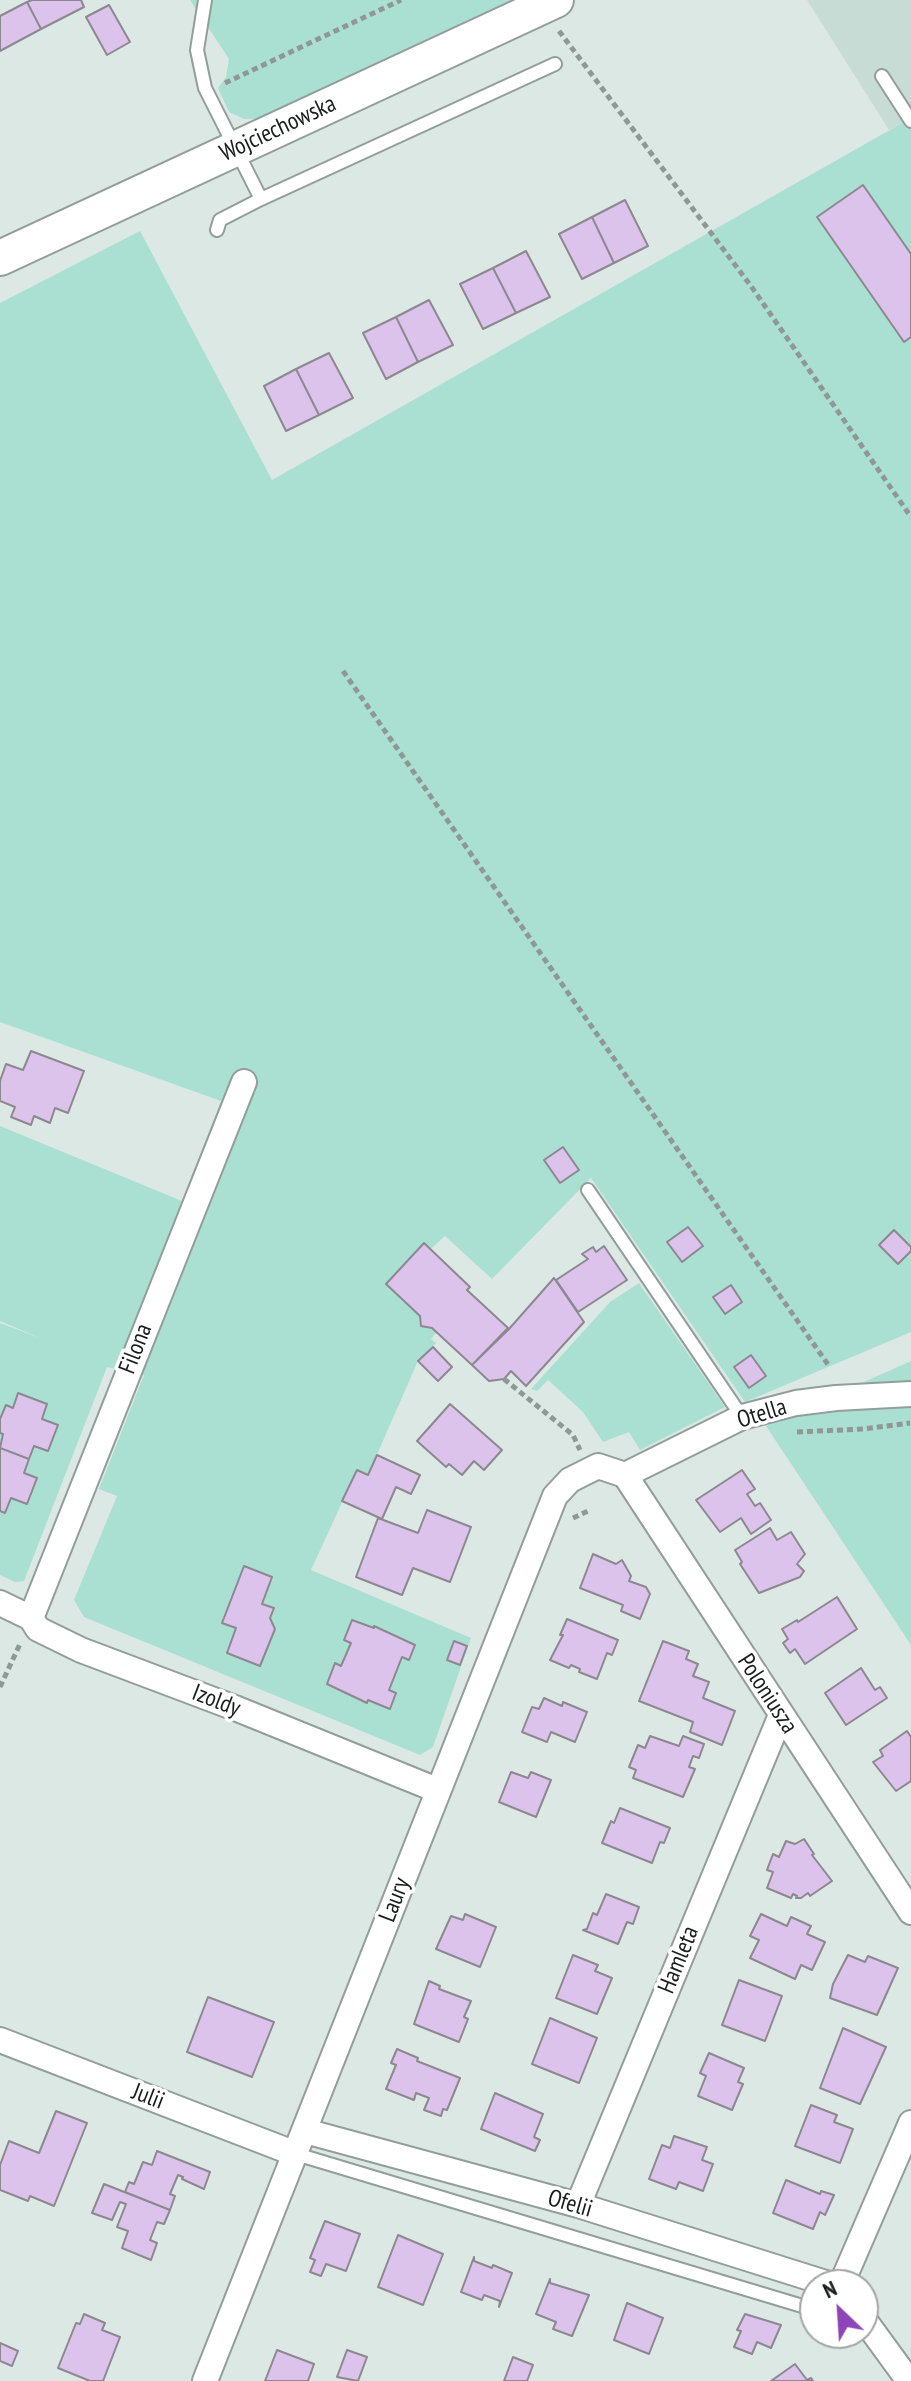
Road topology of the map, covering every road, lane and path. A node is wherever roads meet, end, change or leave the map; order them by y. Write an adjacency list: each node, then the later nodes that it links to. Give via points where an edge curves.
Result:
1 (205, 0): 6 (lane, via 197,50)
2 (401, 0): 6 (path)
3 (556, 14): 8 (street, Wojciechowska); 12 (path)
4 (555, 64): 9 (lane, via 535,80 336,172)
5 (882, 76): 7 (lane)
6 (207, 92): 8 (lane)
7 (911, 121)
8 (235, 148): 9 (lane); 11 (street, Wojciechowska)
9 (261, 199): 10 (lane, via 238,216 220,220)
10 (217, 230)
11 (0, 258)
12 (911, 517)
13 (343, 671): 16 (path)
14 (244, 1082): 23 (street, Filona, via 143,1331)
15 (588, 1190): 18 (lane)
16 (829, 1366)
17 (911, 1394): 18 (street, Otella, via 796,1403)
18 (742, 1417): 21 (street, Otella)
19 (911, 1422): 20 (path)
20 (789, 1432)
21 (625, 1475): 25 (street, Poloniusza); 26 (street, Laury, via 598,1466 570,1480 555,1496)
22 (0, 1603): 23 (street, Izoldy)
23 (34, 1623): 24 (path); 26 (street, Izoldy, via 81,1650)
24 (0, 1687)
25 (781, 1715): 27 (street, Poloniusza); 32 (street, Hamleta)
26 (437, 1790): 30 (street, Laury)
27 (911, 1912)
28 (0, 2040): 31 (street, Julii)
29 (911, 2123): 33 (street)
30 (305, 2131): 31 (street, Laury); 32 (street, Ofelii)
31 (296, 2154): 35 (lane); 37 (street, Laury)
32 (578, 2205): 34 (street, Ofelii)
33 (848, 2269)
34 (799, 2275)
35 (799, 2305)
36 (879, 2340): 38 (street)
37 (205, 2381)
38 (909, 2381)

